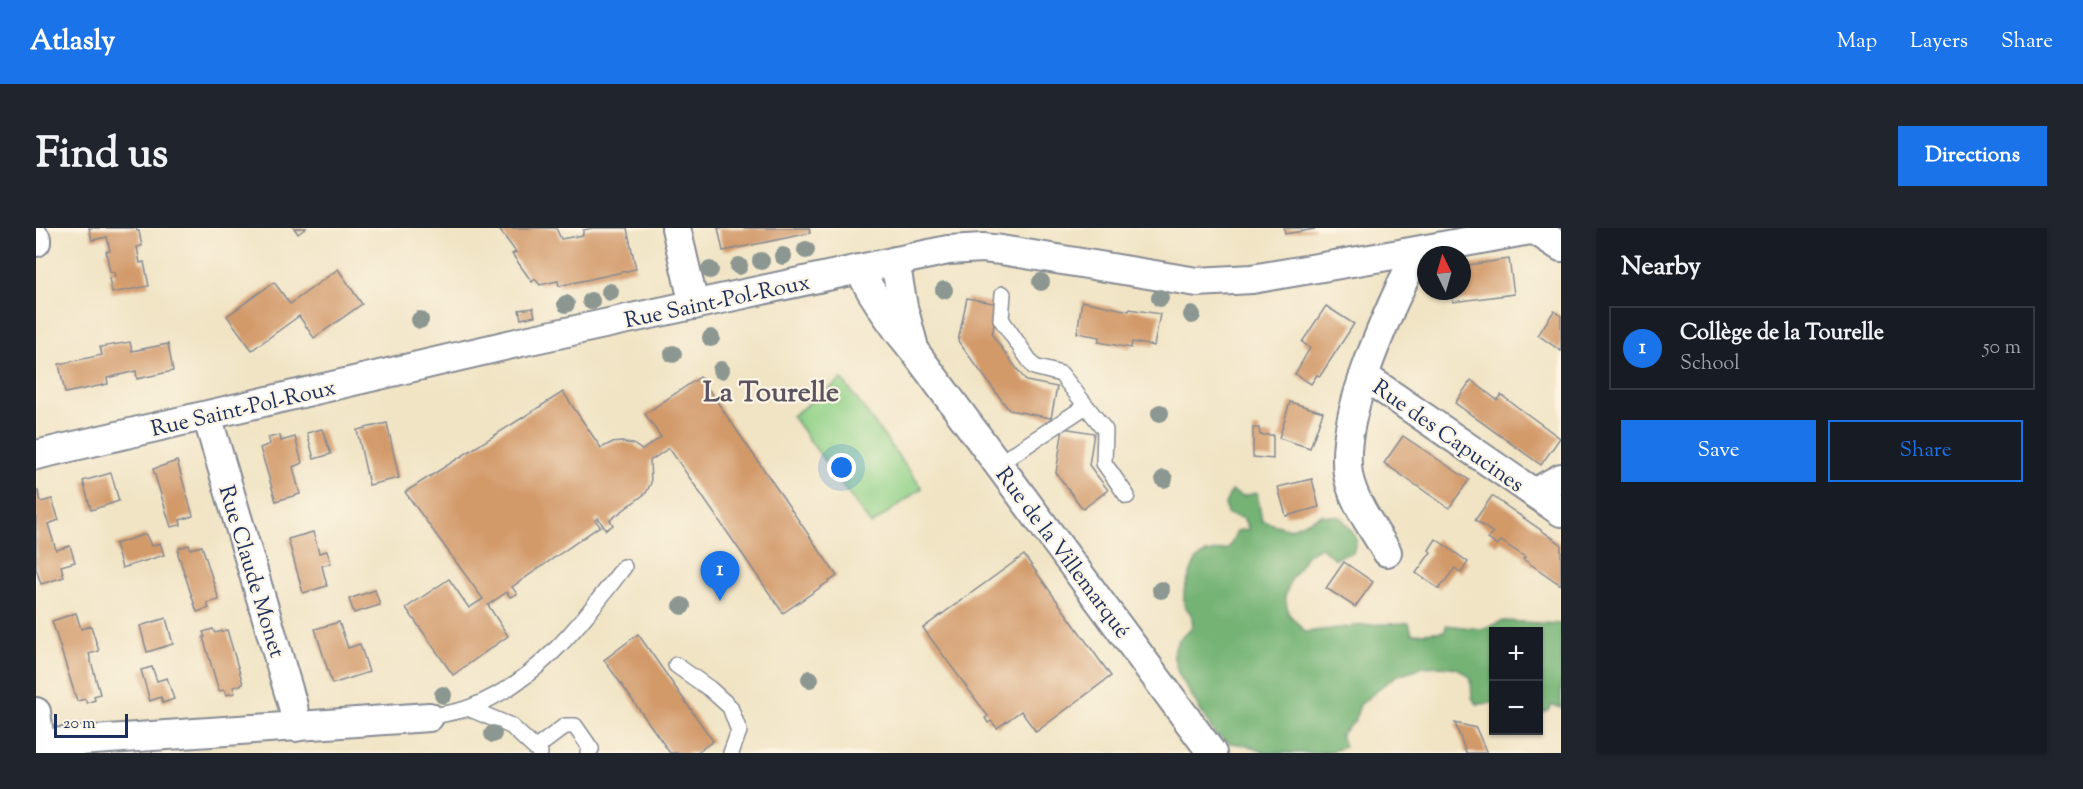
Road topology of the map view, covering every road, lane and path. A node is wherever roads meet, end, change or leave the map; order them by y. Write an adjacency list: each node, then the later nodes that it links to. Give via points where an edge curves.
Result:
1 (676, 228): 11 (street)
2 (1445, 236): 3 (street, Rue Saint-Pol-Roux); 6 (street, Rue Saint-Pol-Roux)
3 (1501, 236): 5 (street, Rue Saint-Pol-Roux, via 1530,230); 8 (street, via 1516,240)
4 (1003, 239): 6 (street, Rue Saint-Pol-Roux, via 1197,282 1252,279); 7 (street, Rue Saint-Pol-Roux, via 983,248 948,250)
5 (1561, 247)
6 (1405, 253): 13 (street, via 1408,271)
7 (895, 261): 9 (street, Rue Saint-Pol-Roux); 12 (street, Rue de la Villemarqué)
8 (1561, 267)
9 (859, 269): 11 (street, Rue Saint-Pol-Roux); 12 (street, Rue de la Villemarqué, via 883,313)
10 (1003, 294): 14 (lane, via 1001,319 1034,367 1061,374)
11 (694, 304): 15 (street, Rue Saint-Pol-Roux)
12 (915, 352): 17 (street, Rue de la Villemarqué)
13 (1364, 376): 19 (street, Rue des Capucines); 22 (street, via 1355,402 1348,471 1360,506)
14 (1086, 406): 17 (lane); 20 (lane, via 1105,430 1104,463)
15 (207, 416): 16 (street, Rue Saint-Pol-Roux); 28 (street, Rue Claude Monet)
16 (36, 455)
17 (998, 464): 33 (street, Rue de la Villemarqué)
18 (1561, 478): 19 (street, Rue des Capucines)
19 (1534, 494): 21 (street, Rue des Capucines)
20 (1127, 496)
21 (1561, 512)
22 (1387, 552)
23 (624, 567): 25 (lane, via 550,657 505,691)
24 (676, 665): 32 (lane, via 730,707 739,731)
25 (468, 708): 27 (lane); 30 (lane, via 511,726)
26 (36, 712): 29 (street)
27 (429, 717): 28 (street)
28 (296, 727): 29 (street)
29 (38, 744)
30 (538, 750): 31 (lane, via 570,725 589,745)
31 (588, 753)
32 (731, 753)
33 (1212, 753)

